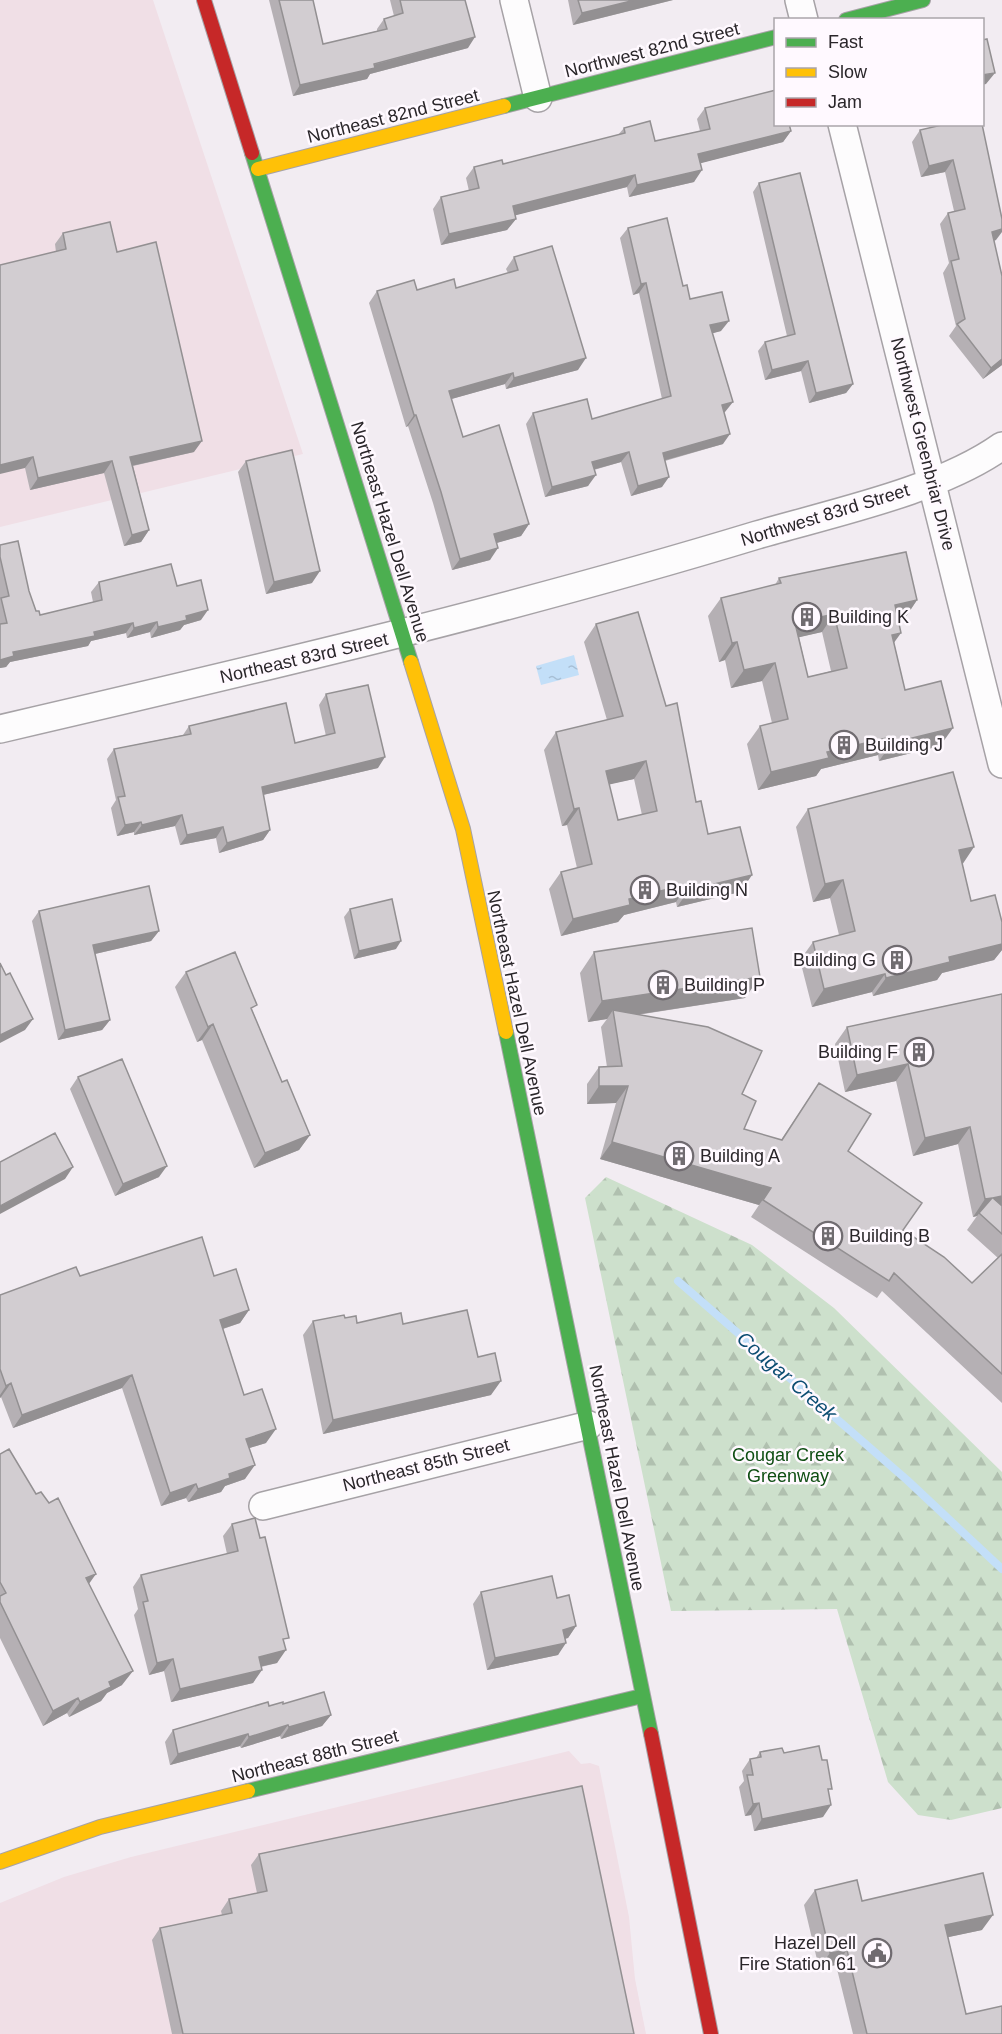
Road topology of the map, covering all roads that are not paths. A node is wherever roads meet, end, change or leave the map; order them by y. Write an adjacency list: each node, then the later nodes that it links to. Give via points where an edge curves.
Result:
1 (204, 0): 10 (main road, Northeast Hazel Dell Avenue)
2 (514, 0): 8 (street)
3 (799, 0): 5 (street)
4 (923, 0): 6 (main road)
5 (804, 18)
6 (854, 18)
7 (774, 39): 8 (main road, Northwest 82nd Street)
8 (538, 98): 10 (main road, Northeast 82nd Street)
9 (843, 126): 12 (street, Northwest Greenbriar Drive)
10 (258, 169): 14 (main road, Northeast Hazel Dell Avenue)
11 (1002, 446): 12 (street, Northwest 83rd Street)
12 (933, 482): 13 (street, Northwest 83rd Street); 16 (street, Northwest Greenbriar Drive)
13 (641, 570): 14 (street, Northeast 83rd Street)
14 (403, 635): 15 (street, Northeast 83rd Street); 17 (main road, Northeast Hazel Dell Avenue, via 464,829)
15 (0, 729)
16 (1002, 764)
17 (589, 1425): 18 (street, Northeast 85th Street); 19 (main road, Northeast Hazel Dell Avenue)
18 (263, 1506)
19 (642, 1696): 20 (main road, Northeast 88th Street, via 99,1827); 21 (main road, Northeast Hazel Dell Avenue)
20 (0, 1862)
21 (711, 2034)

